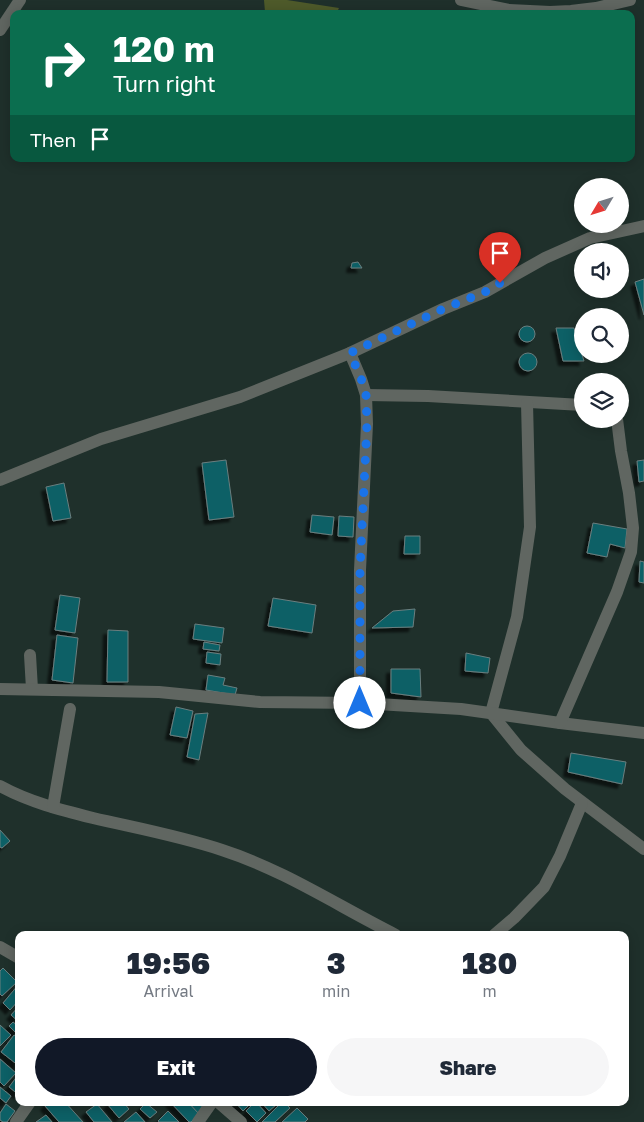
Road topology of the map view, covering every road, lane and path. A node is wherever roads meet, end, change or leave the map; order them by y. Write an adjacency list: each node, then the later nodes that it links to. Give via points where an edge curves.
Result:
1 (461, 0): 3 (street)
2 (630, 0): 4 (street)
3 (509, 10)
4 (579, 10)
5 (10, 15): 6 (street)
6 (0, 30)
7 (644, 226): 8 (street, via 590,238 545,258 485,292)
8 (350, 353): 9 (street); 13 (street, via 240,398 101,439)
9 (366, 395): 10 (street); 17 (street, via 360,570)
10 (526, 402): 11 (street); 19 (street, via 530,527 517,617)
11 (574, 405)
12 (617, 428): 20 (street, via 633,528 631,552)
13 (0, 480)
14 (30, 655): 16 (street)
15 (0, 690): 16 (street)
16 (32, 690): 17 (street, via 159,692 260,702)
17 (360, 703): 19 (street)
18 (70, 709): 24 (street)
19 (490, 713): 20 (street); 23 (street, via 522,750)
20 (560, 723): 21 (street)
21 (644, 733)
22 (0, 786): 24 (street)
23 (582, 803): 25 (street); 27 (street, via 544,887)
24 (53, 807): 26 (street, via 197,842 261,864)
25 (644, 849)
26 (389, 931)
27 (499, 931)
28 (0, 947): 29 (street)
29 (15, 956)
30 (27, 1106): 33 (street)
31 (209, 1106): 34 (street)
32 (223, 1106): 35 (street)
33 (16, 1122)
34 (198, 1122)
35 (241, 1122)

